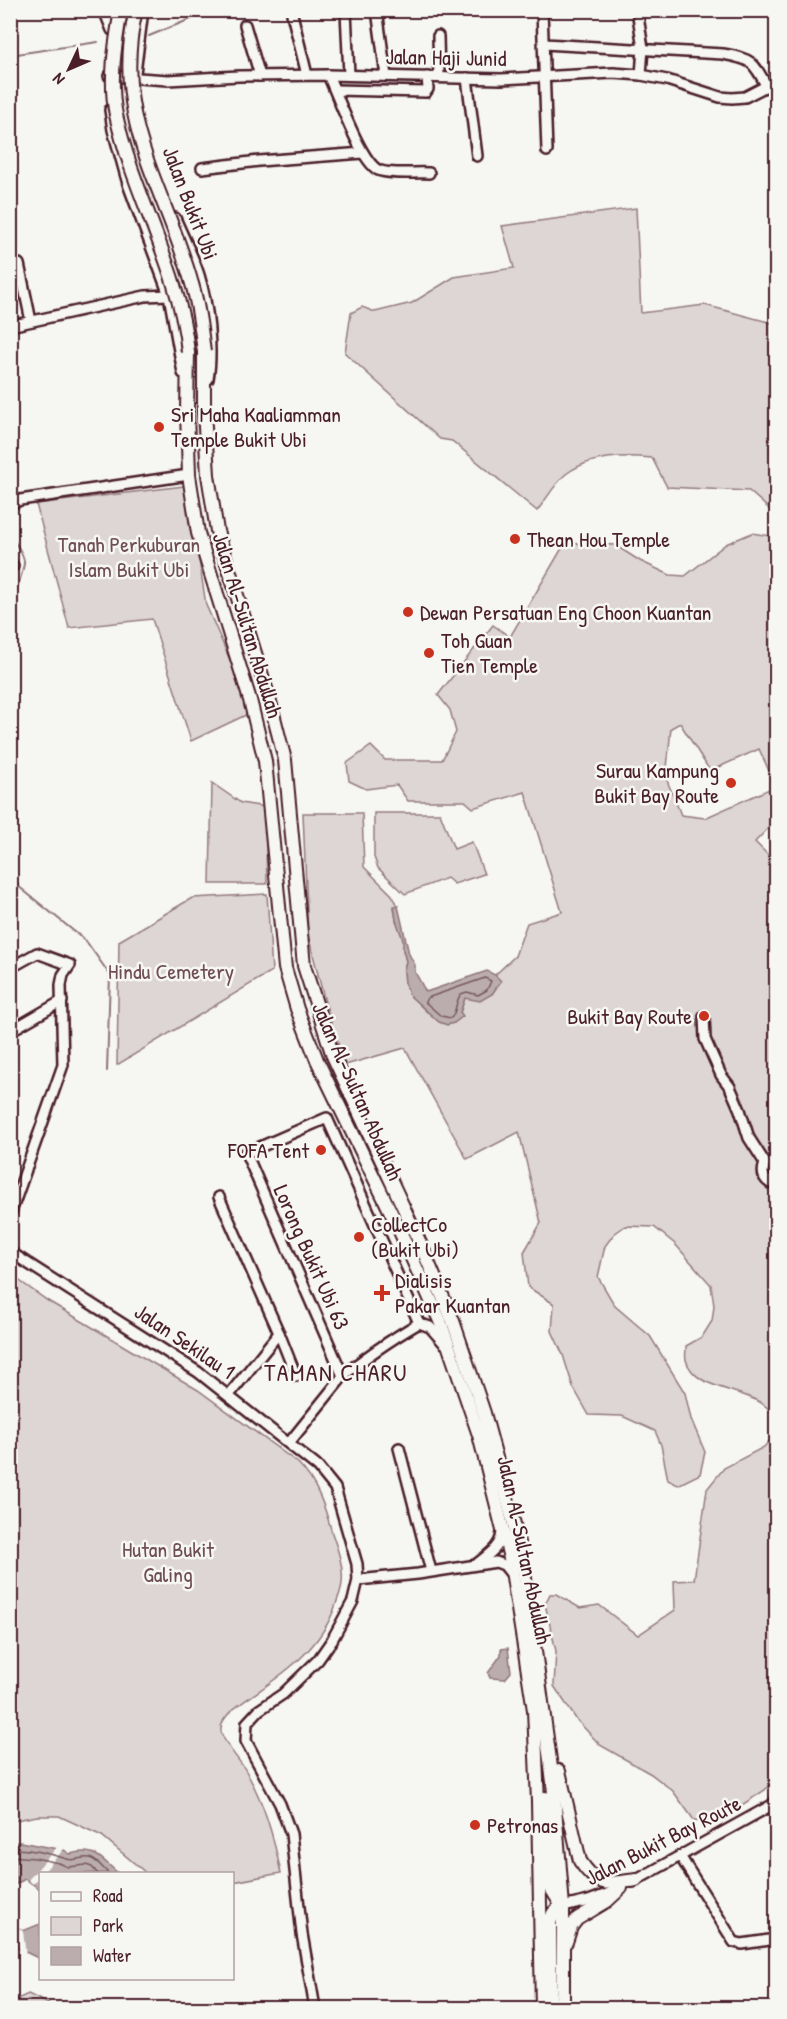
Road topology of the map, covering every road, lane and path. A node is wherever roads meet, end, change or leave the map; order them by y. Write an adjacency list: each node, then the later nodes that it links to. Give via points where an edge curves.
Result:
1 (104, 10): 12 (street)
2 (115, 10): 12 (street)
3 (121, 10): 44 (main road, Jalan Al-Sultan Abdullah, bridge, via 116,37 116,113 134,179 165,257 186,328)
4 (136, 10): 45 (main road, Jalan Al-Sultan Abdullah, bridge, via 130,36 133,114 193,284 204,352)
5 (143, 10): 16 (street, Jalan Bukit Ubi)
6 (377, 10): 23 (street)
7 (542, 10): 14 (street)
8 (637, 10): 15 (street)
9 (346, 11): 19 (street)
10 (292, 14): 17 (street)
11 (245, 25): 22 (street)
12 (112, 30): 21 (street)
13 (438, 36): 26 (street)
14 (544, 44): 15 (street); 24 (street)
15 (643, 48): 20 (street); 30 (street, via 743,57)
16 (136, 61): 28 (street, Jalan Bukit Ubi); 29 (street, via 146,72)
17 (307, 75): 18 (street, Jalan Haji Junid); 22 (street, Jalan Haji Junid)
18 (328, 75): 19 (street, Jalan Haji Junid); 31 (street)
19 (349, 75): 23 (street, Jalan Haji Junid)
20 (641, 75): 24 (street, Jalan Haji Junid); 30 (street, Jalan Haji Junid, via 732,98 745,97)
21 (109, 76): 28 (street, Jalan Haji Junid); 39 (street, via 113,130)
22 (260, 76): 29 (street, Jalan Haji Junid)
23 (386, 76): 25 (street, Jalan Haji Junid)
24 (545, 76): 27 (street, Jalan Haji Junid); 33 (street)
25 (428, 77): 26 (street, Jalan Haji Junid); 31 (street, via 426,92)
26 (439, 77): 27 (street, Jalan Haji Junid)
27 (466, 78): 35 (street)
28 (135, 79): 29 (street, Jalan Haji Junid); 38 (street, Jalan Bukit Ubi, via 140,121)
29 (168, 80)
30 (772, 84): 32 (street)
31 (335, 90): 34 (street)
32 (777, 97)
33 (547, 152)
34 (363, 153): 36 (street); 37 (street, via 379,170)
35 (477, 156)
36 (202, 168)
37 (429, 173)
38 (157, 175): 39 (street, via 141,167 130,176); 45 (street, Jalan Bukit Ubi, via 203,290 211,351)
39 (129, 184): 41 (street)
40 (19, 264): 42 (street)
41 (169, 295): 42 (street, via 145,296); 44 (street, via 182,357)
42 (31, 321): 43 (street)
43 (10, 326)
44 (186, 411): 46 (main road, Jalan Al-Sultan Abdullah)
45 (204, 411): 69 (main road, Jalan Al-Sultan Abdullah, via 217,531 285,760 304,966 333,1056 453,1321 484,1413 524,1571)
46 (189, 475): 47 (street, via 20,500); 58 (main road, Jalan Al-Sultan Abdullah, via 198,533 250,700 265,762 280,933 297,1009 317,1060 399,1229)
47 (10, 505)
48 (10, 968): 49 (street, via 37,953 70,965 62,980)
49 (62, 1001): 51 (street); 54 (street, via 63,1065)
50 (704, 1016): 52 (street, via 705,1040 740,1110 749,1138 765,1163 765,1180 770,1183)
51 (10, 1031)
52 (777, 1179)
53 (219, 1197): 57 (street)
54 (10, 1215)
55 (10, 1252): 61 (street, Jalan Sekilau 1, via 163,1348)
56 (419, 1323): 58 (street, via 439,1335); 60 (street, via 376,1348); 60 (street, Lorong Bukit Ubi 63, via 327,1118 246,1153)
57 (279, 1333): 59 (street); 61 (street)
58 (450, 1352): 64 (main road, Jalan Al-Sultan Abdullah, via 479,1435)
59 (296, 1376)
60 (344, 1376): 62 (street)
61 (229, 1395): 62 (street, Jalan Sekilau 1)
62 (289, 1443): 68 (street, Jalan Sekilau 1, via 318,1467 335,1488)
63 (399, 1448): 66 (street)
64 (502, 1524): 65 (street, via 499,1544); 67 (main road, Jalan Al-Sultan Abdullah)
65 (476, 1564): 66 (street); 67 (street, via 501,1562)
66 (431, 1571): 68 (street)
67 (514, 1577): 69 (main road, Jalan Al-Sultan Abdullah)
68 (358, 1580): 77 (street, via 353,1601 318,1660 283,1694 259,1710 247,1723 245,1732 291,1834)
69 (539, 1708): 72 (main road, via 580,1861 593,1878 603,1883); 74 (main road, via 551,1888); 78 (main road, Jalan Al-Sultan Abdullah)
70 (776, 1808): 71 (street, Jalan Bukit Bay Route)
71 (680, 1856): 72 (street, Jalan Bukit Bay Route); 75 (street, via 730,1938 738,1944)
72 (636, 1880): 73 (street, Jalan Bukit Bay Route)
73 (621, 1888): 74 (street, Jalan Bukit Bay Route); 76 (main road, via 577,1919)
74 (563, 1907): 76 (main road); 79 (main road, via 555,1910 550,1924)
75 (777, 1939)
76 (563, 1949): 80 (main road)
77 (315, 2008)
78 (542, 2008)
79 (551, 2008)
80 (563, 2008)

